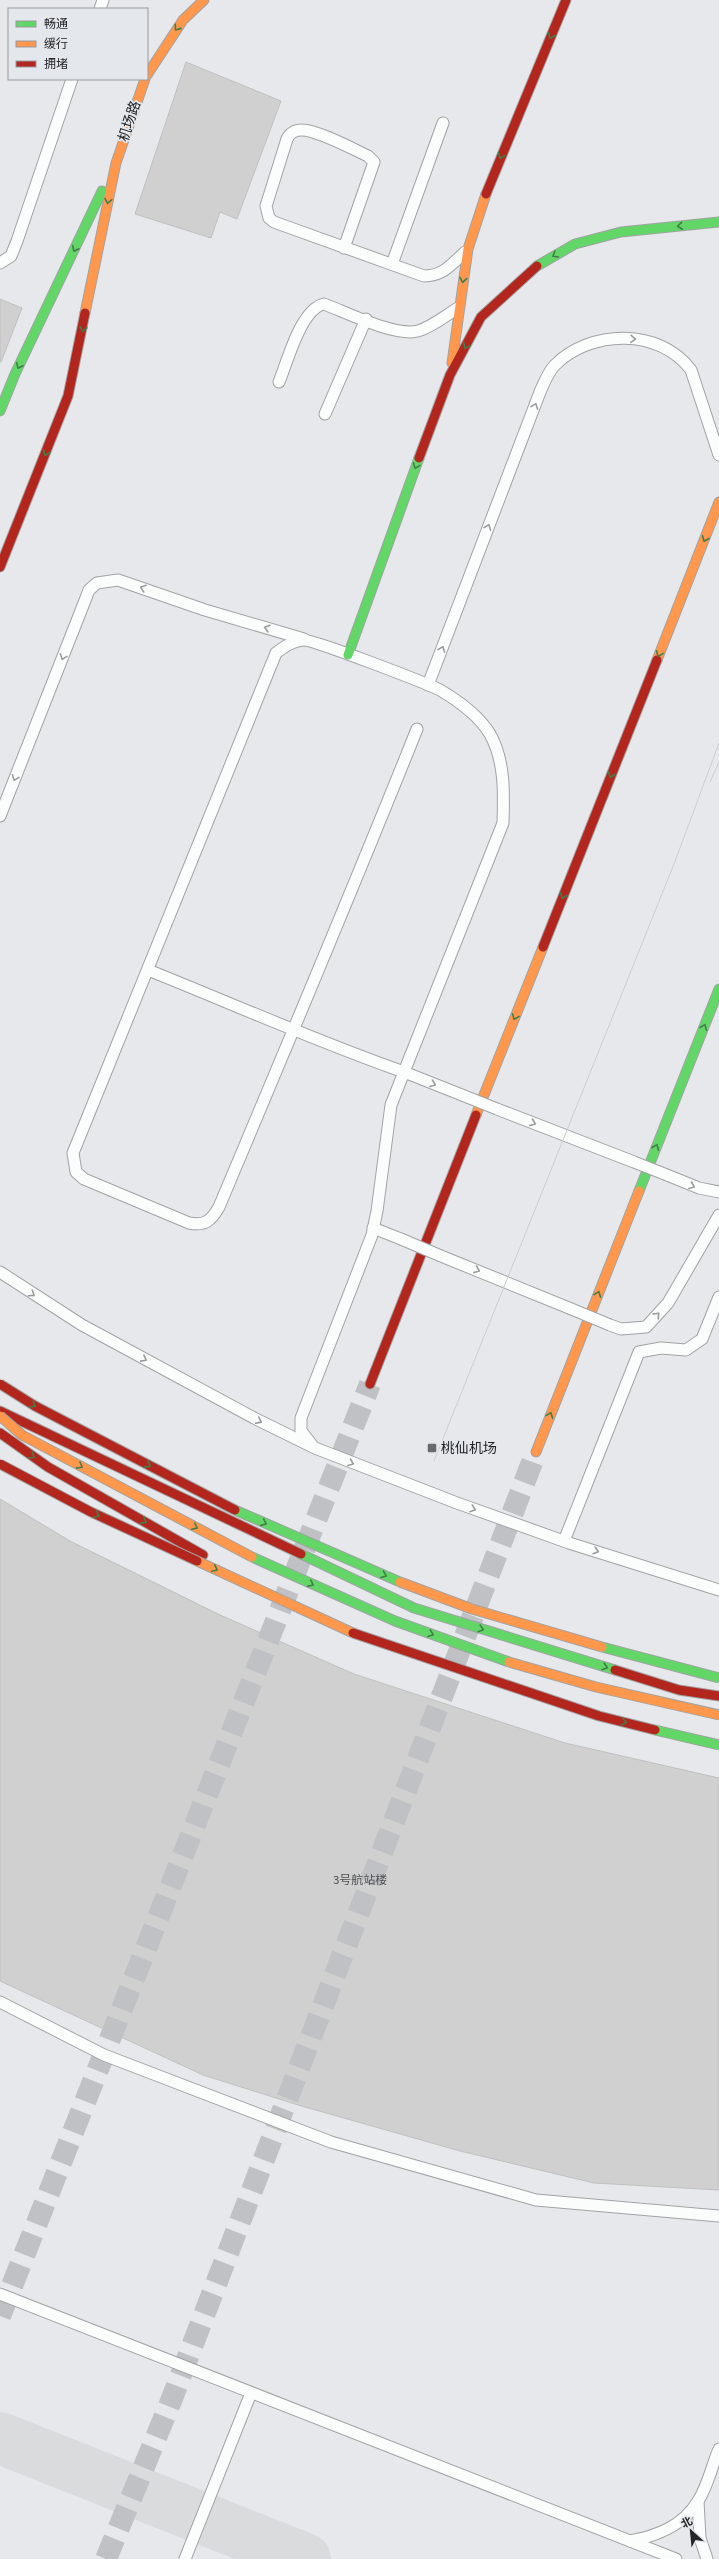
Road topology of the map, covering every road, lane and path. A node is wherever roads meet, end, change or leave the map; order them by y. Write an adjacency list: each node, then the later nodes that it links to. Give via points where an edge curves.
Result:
1 (204, 0): 3 (main road, one-way to 3, via 183,20)
2 (566, 0): 10 (main road, one-way to 10, via 484,200)
3 (148, 73)
4 (72, 80): 11 (lane, via 18,241 11,256)
5 (145, 80): 7 (main road, 机场路)
6 (443, 123): 12 (lane)
7 (116, 163): 17 (main road, one-way to 17, via 18,366); 21 (main road, one-way to 21, via 68,396)
8 (719, 222): 15 (main road, one-way to 15, via 621,232 575,244 530,270 481,317)
9 (344, 248): 9 (lane, via 274,222 267,212 266,206 290,133 308,131 368,156 374,162); 12 (lane)
10 (468, 249): 12 (lane, via 445,271 435,276 424,276); 13 (main road, one-way to 13)
11 (0, 264)
12 (392, 264)
13 (458, 308): 14 (lane, via 417,331 388,328); 15 (main road)
14 (366, 319): 16 (lane, via 324,304 316,306 305,317); 18 (lane)
15 (450, 375): 23 (main road, one-way to 23)
16 (279, 382)
17 (0, 411)
18 (325, 414)
19 (719, 455): 24 (lane, one-way to 19, via 540,392 554,366 563,358 588,345 620,338 650,340 674,352 691,370 698,385)
20 (719, 502): 37 (main road, one-way to 37)
21 (0, 568)
22 (304, 639): 23 (lane); 26 (lane, one-way to 26, via 205,610 118,580 97,583 86,597); 27 (lane, via 276,653)
23 (348, 655): 24 (lane)
24 (428, 685): 30 (lane, via 468,709 489,733 499,754 504,793 503,823)
25 (417, 729): 29 (lane)
26 (0, 816)
27 (148, 970): 29 (lane); 29 (lane, via 73,1153 73,1164 76,1172 84,1179 189,1223 201,1225 212,1219 219,1207)
28 (719, 989): 42 (main road, one-way to 28)
29 (294, 1029): 30 (lane)
30 (404, 1072): 31 (lane, one-way to 31, bridge, via 699,1188); 33 (lane, via 391,1105)
31 (719, 1192)
32 (719, 1215): 33 (lane, one-way to 32, bridge, via 621,1329 646,1327 668,1303)
33 (373, 1228): 41 (lane, via 301,1418 301,1431)
34 (0, 1272): 41 (lane, one-way to 41, via 82,1326)
35 (719, 1297): 44 (lane, via 702,1339 686,1350 661,1348 639,1352)
36 (0, 1384): 46 (main road, one-way to 46, bridge, via 35,1406 230,1508 375,1572 472,1609 638,1658)
37 (370, 1384)
38 (0, 1411): 47 (main road, one-way to 47, via 414,1608 679,1690)
39 (0, 1416): 48 (main road, one-way to 48, bridge, via 22,1435 204,1533 396,1622 570,1681)
40 (0, 1434): 50 (main road, one-way to 50, via 48,1467 208,1558 410,1659 627,1731)
41 (315, 1448): 44 (lane, one-way to 44)
42 (536, 1452)
43 (0, 1464): 49 (main road, one-way to 49, bridge, via 91,1512 363,1638 599,1716)
44 (564, 1541): 45 (lane, one-way to 45)
45 (719, 1590)
46 (719, 1678)
47 (719, 1696)
48 (719, 1715)
49 (719, 1745)
50 (719, 1752)
51 (0, 2002): 52 (lane, via 104,2055 331,2142 536,2200)
52 (719, 2216)
53 (0, 2294): 54 (lane)
54 (251, 2393): 57 (lane); 58 (lane)
55 (719, 2449): 56 (lane)
56 (698, 2501): 57 (lane, via 681,2520 657,2536); 60 (lane, via 700,2538)
57 (630, 2541): 59 (lane)
58 (185, 2559)
59 (676, 2559)
60 (707, 2559)

